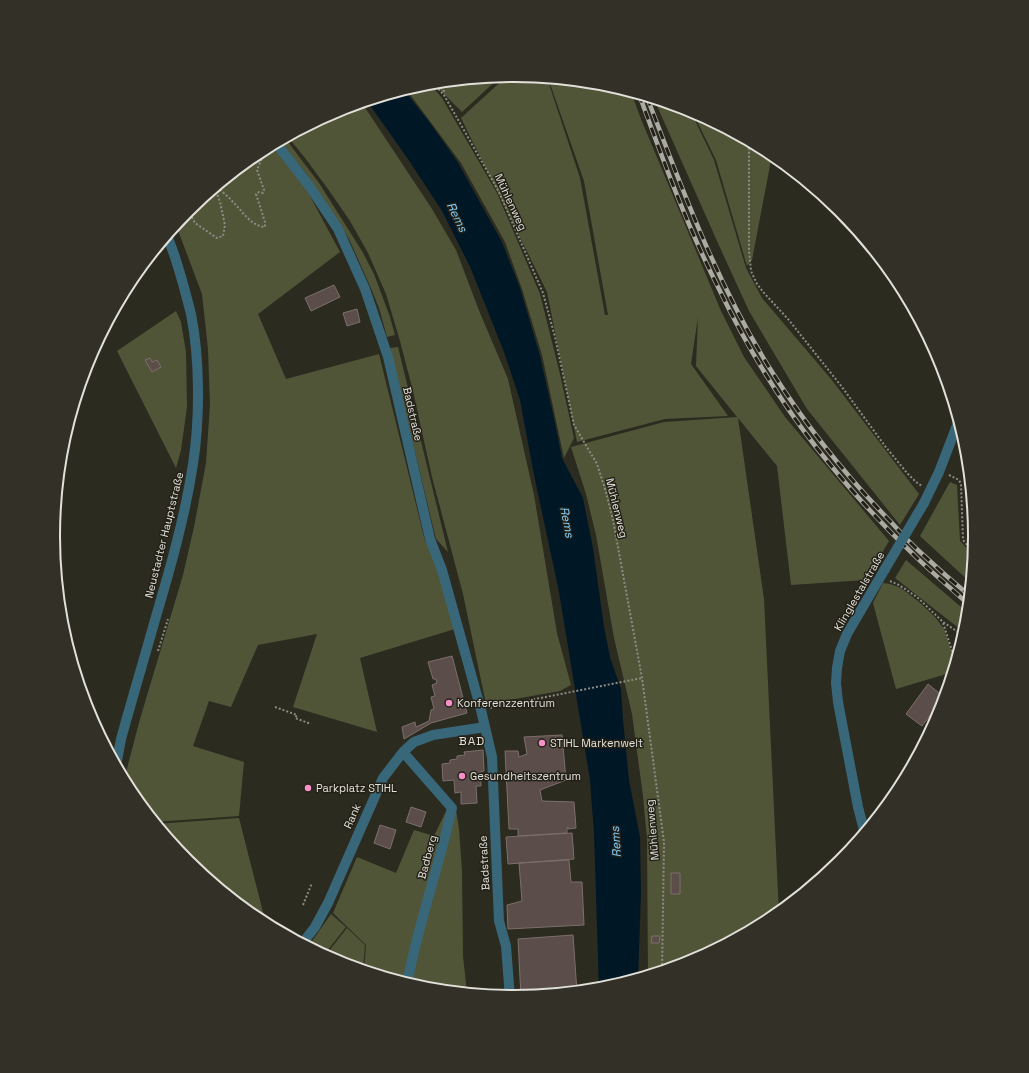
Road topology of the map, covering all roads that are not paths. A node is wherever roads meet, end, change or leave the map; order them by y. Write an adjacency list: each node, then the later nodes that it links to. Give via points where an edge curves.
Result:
1 (279, 148): 4 (street, Badstraße, via 338,229 365,289 388,357 430,539 442,570)
2 (169, 242): 6 (street, Neustadter Hauptstraße, via 189,307 196,347 198,379 194,457 173,560)
3 (956, 428): 7 (street, Klinglestalstraße, bridge, via 924,503 847,634 840,651 836,683 838,702)
4 (485, 727): 5 (street, Rank, via 433,735 414,742); 10 (street, Badstraße, via 492,757 499,921 506,946)
5 (403, 752): 8 (street, Rank, via 383,778 328,903); 9 (street, Badberg, via 452,808)
6 (118, 758)
7 (863, 827)
8 (305, 940)
9 (407, 978)
10 (509, 991)

